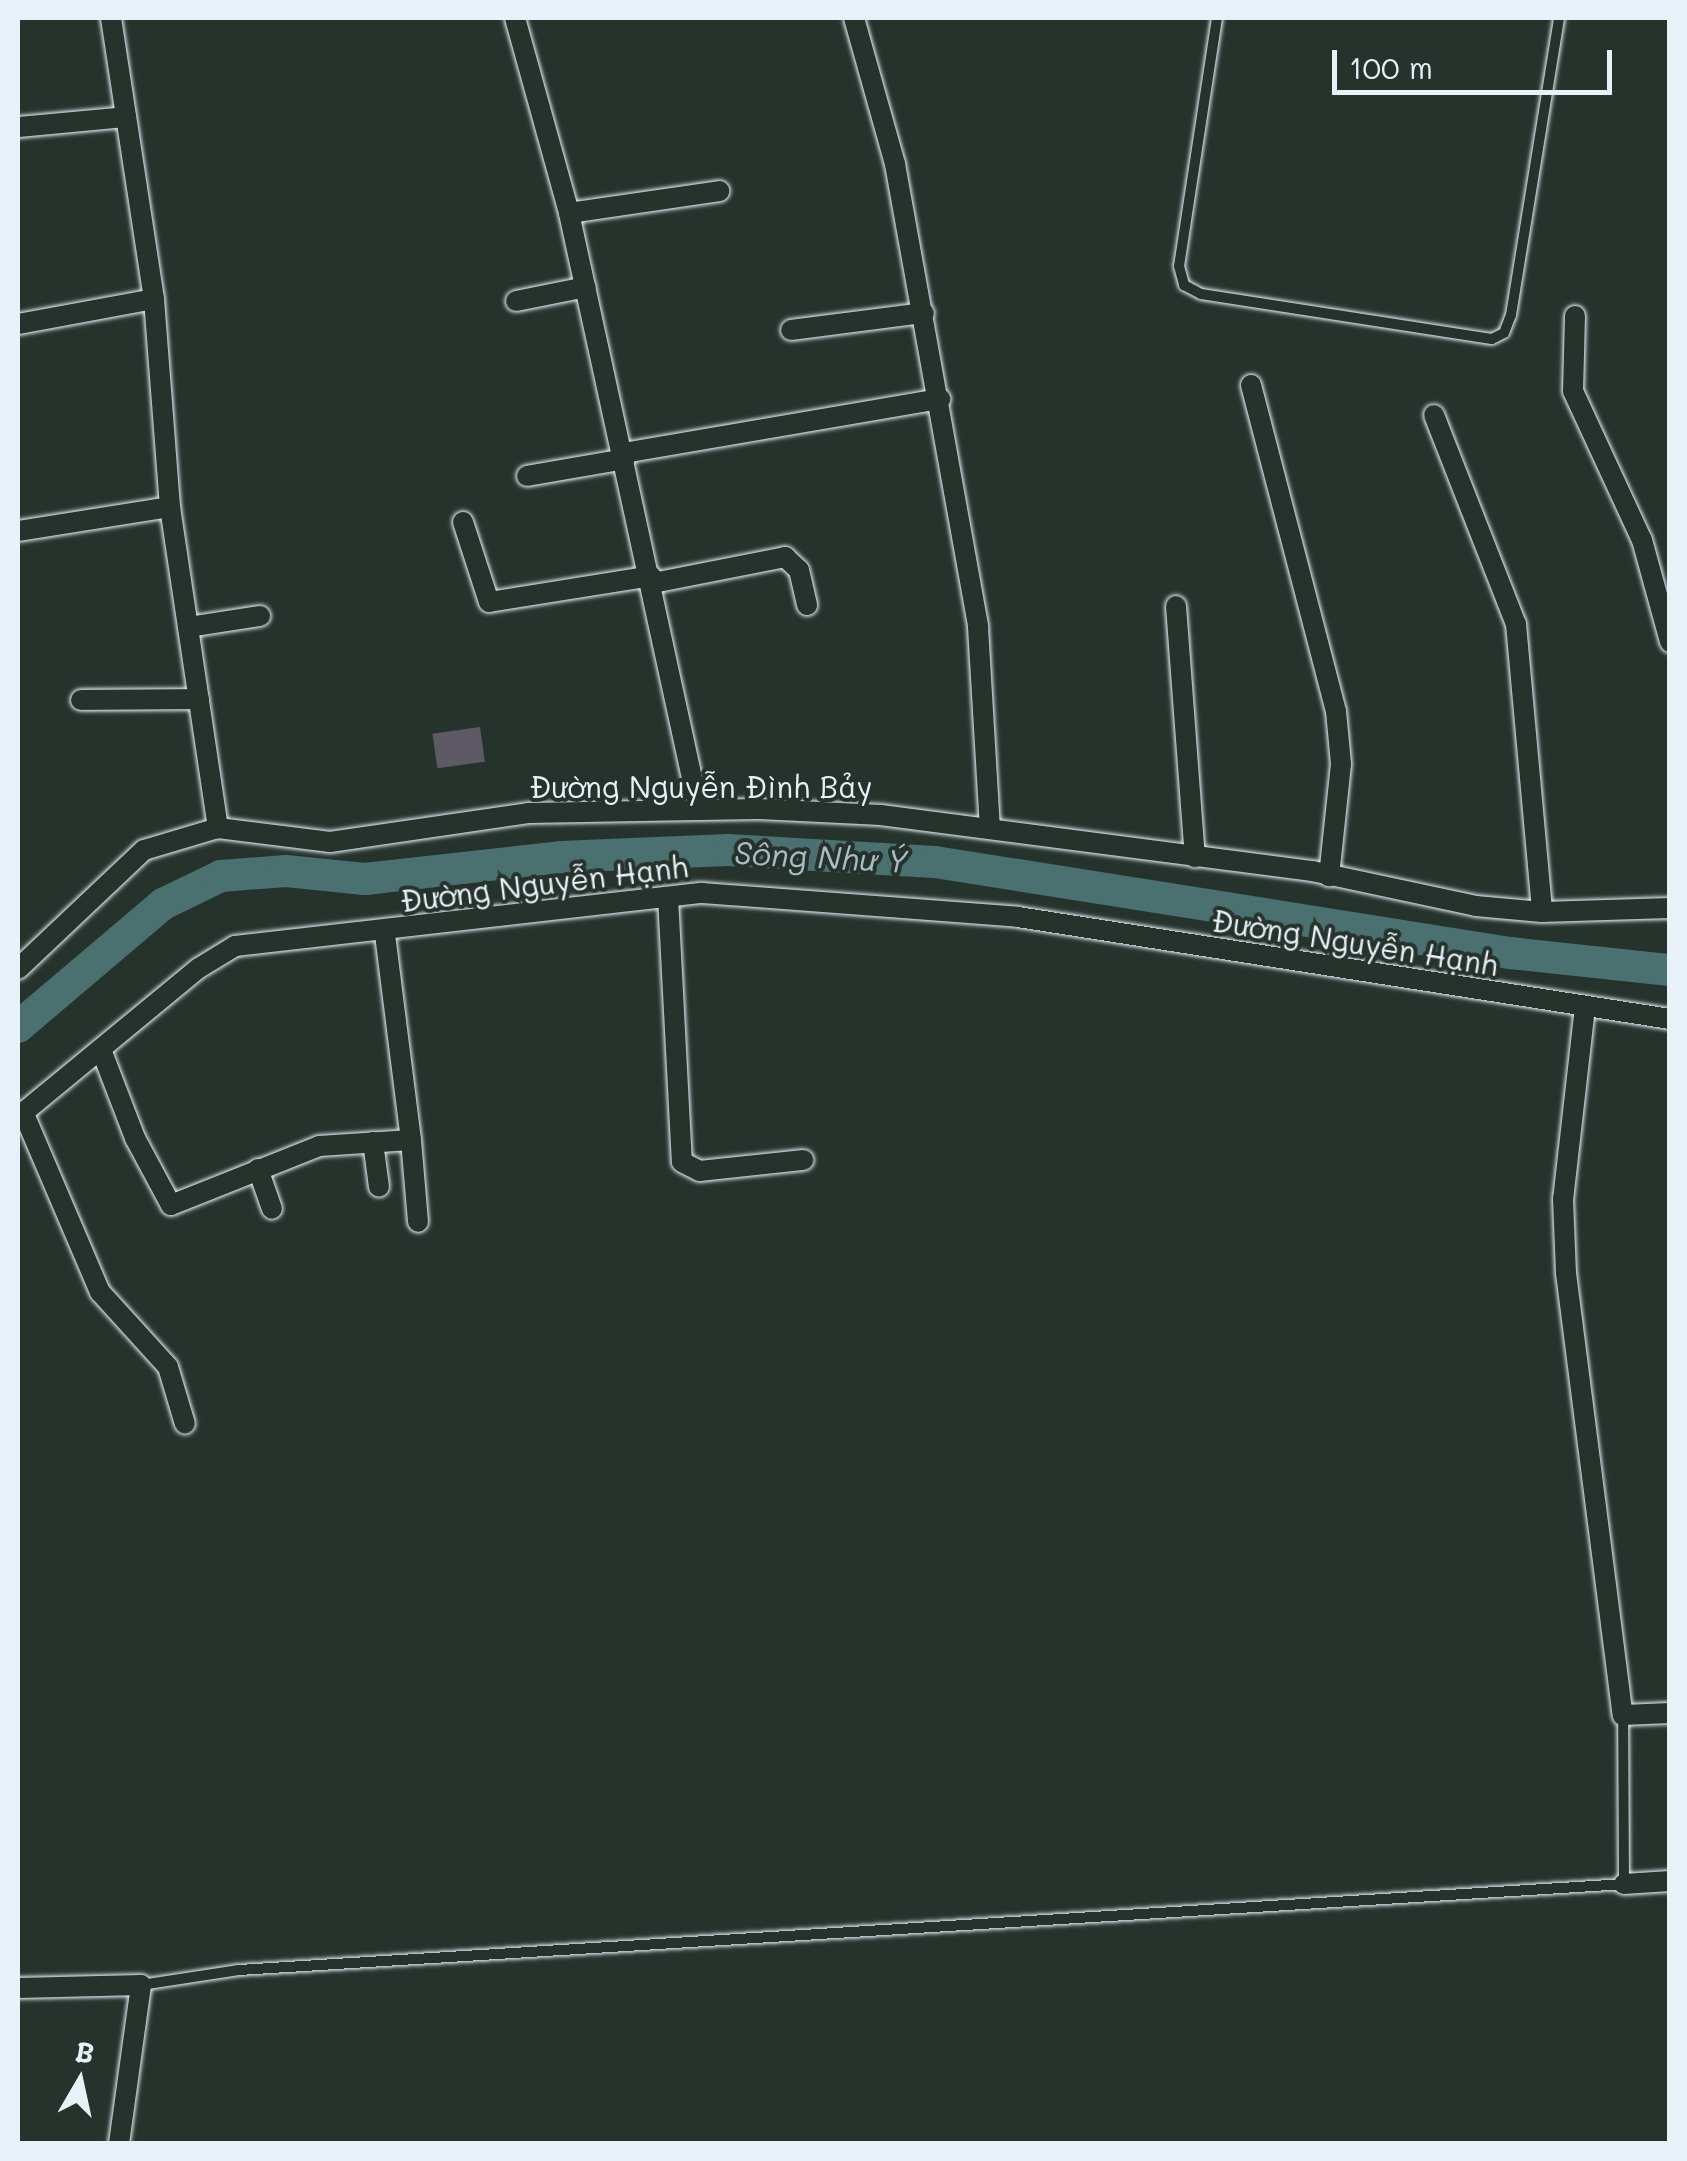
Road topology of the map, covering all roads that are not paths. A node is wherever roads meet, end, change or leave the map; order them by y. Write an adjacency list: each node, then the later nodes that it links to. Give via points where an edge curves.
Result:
1 (111, 18): 6 (street)
2 (515, 18): 9 (street)
3 (854, 18): 13 (street, via 895,164)
4 (1217, 18): 5 (lane, via 1179,266 1184,285 1202,294 1483,339 1509,326)
5 (1559, 18)
6 (126, 117): 7 (street); 11 (street)
7 (18, 127)
8 (719, 191): 9 (street)
9 (569, 214): 10 (street)
10 (586, 287): 12 (street); 20 (street)
11 (154, 298): 15 (street); 22 (street)
12 (516, 302)
13 (924, 313): 16 (street); 18 (street)
14 (1575, 316): 26 (street, via 1573,391)
15 (18, 324)
16 (791, 330)
17 (1251, 385): 38 (street, via 1336,710 1341,764)
18 (940, 399): 20 (street); 36 (street, via 978,626)
19 (1434, 416): 41 (street, via 1516,624)
20 (625, 456): 21 (street); 25 (street)
21 (527, 476)
22 (170, 507): 24 (street); 30 (street)
23 (462, 522): 25 (street, via 490,602)
24 (18, 531)
25 (652, 579): 27 (street, via 786,556 799,570); 34 (street)
26 (1665, 601): 31 (street)
27 (806, 605)
28 (1176, 606): 37 (street)
29 (260, 616): 30 (street)
30 (188, 627): 32 (street)
31 (1670, 642)
32 (198, 699): 33 (street); 35 (street)
33 (81, 700)
34 (699, 810): 35 (street, Đường Nguyễn Đình Bảy, via 528,813 330,842); 36 (street, Đường Nguyễn Đình Bảy, via 880,815)
35 (218, 828): 43 (street, Đường Nguyễn Đình Bảy, via 144,850)
36 (990, 829): 37 (street, Đường Nguyễn Đình Bảy)
37 (1195, 857): 38 (street, Đường Nguyễn Đình Bảy)
38 (1329, 876): 41 (street, Đường Nguyễn Đình Bảy, via 1406,896)
39 (668, 897): 42 (street, Đường Nguyễn Hạnh); 44 (street, Đường Nguyễn Hạnh, via 883,903 1018,916); 50 (street, via 682,1162 700,1172)
40 (1670, 908): 41 (street, Đường Nguyễn Đình Bảy)
41 (1542, 912)
42 (385, 933): 46 (street, Đường Nguyễn Hạnh, via 235,946 198,968); 48 (street)
43 (18, 968)
44 (1585, 1007): 45 (street, Đường Nguyễn Hạnh); 57 (street, via 1562,1230)
45 (1670, 1019)
46 (102, 1052): 47 (street, Đường Nguyễn Hạnh); 51 (street, via 171,1204)
47 (21, 1116): 55 (street, via 100,1292 168,1367)
48 (411, 1140): 49 (street); 54 (street)
49 (373, 1142): 51 (street, via 319,1146); 52 (street)
50 (803, 1160)
51 (258, 1169): 53 (street)
52 (379, 1187)
53 (272, 1209)
54 (418, 1222)
55 (185, 1424)
56 (1670, 1714): 57 (street)
57 (1623, 1715): 59 (lane)
58 (1670, 1881): 59 (street)
59 (1624, 1884): 60 (lane, via 239,1970)
60 (141, 1985): 61 (street); 62 (street)
61 (18, 1988)
62 (120, 2144)

